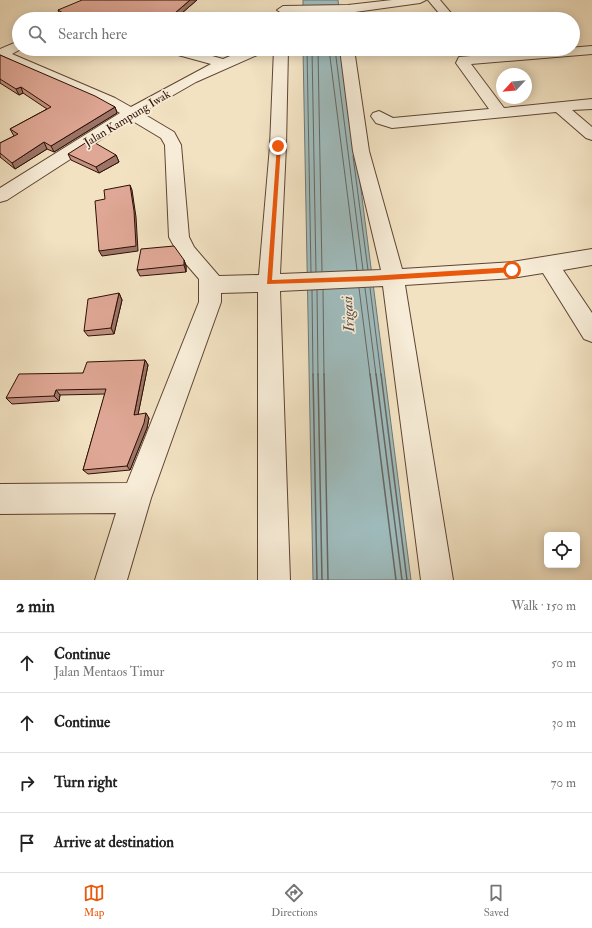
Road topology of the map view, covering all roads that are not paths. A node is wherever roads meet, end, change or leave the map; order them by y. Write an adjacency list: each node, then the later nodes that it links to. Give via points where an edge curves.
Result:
1 (419, 0): 3 (street)
2 (434, 0): 5 (street)
3 (344, 9): 4 (street)
4 (283, 10)
5 (444, 12)
6 (12, 48): 17 (street, via 1,54 110,101)
7 (580, 50): 8 (street)
8 (592, 50)
9 (197, 56): 14 (street)
10 (240, 56): 14 (street, Jalan Kampung Iwak)
11 (281, 56): 25 (street)
12 (349, 56): 24 (street, via 361,151)
13 (473, 56): 18 (street, via 463,63)
14 (222, 63): 17 (street, Jalan Kampung Iwak)
15 (592, 104): 16 (street)
16 (560, 108): 18 (street); 20 (street)
17 (131, 114): 21 (street, Jalan Kampung Iwak); 26 (street, via 164,132 173,145 179,237 187,252 209,278)
18 (501, 114): 19 (street, via 392,123 382,120)
19 (379, 116)
20 (592, 135)
21 (0, 196)
22 (592, 257): 23 (street)
23 (549, 265): 24 (street, via 512,270); 27 (street)
24 (393, 277): 25 (street); 32 (street)
25 (277, 282): 26 (street); 31 (street)
26 (210, 285): 28 (street, via 210,302)
27 (592, 332)
28 (136, 498): 29 (street); 30 (street)
29 (0, 499)
30 (111, 580)
31 (274, 580)
32 (437, 580)

